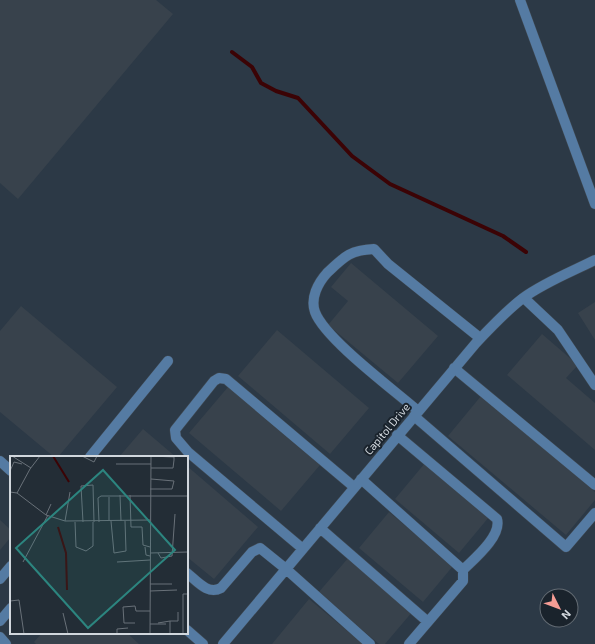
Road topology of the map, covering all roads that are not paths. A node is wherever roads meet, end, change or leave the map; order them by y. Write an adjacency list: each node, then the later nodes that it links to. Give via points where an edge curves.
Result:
1 (520, 0): 2 (street)
2 (595, 204)
3 (595, 260): 4 (street, Capitol Drive)
4 (524, 298): 5 (street, Capitol Drive); 8 (street, via 558,330)
5 (480, 338): 7 (street, Capitol Drive); 9 (street, via 388,264 374,249 359,250 345,255 325,275 313,295 314,311 321,323 347,351)
6 (168, 362): 11 (street)
7 (454, 368): 9 (street, Capitol Drive); 15 (street)
8 (595, 384)
9 (416, 413): 10 (street, Capitol Drive); 16 (street, via 566,547)
10 (398, 435): 14 (street, Capitol Drive); 21 (street, via 497,519 494,537)
11 (91, 456)
12 (0, 461): 13 (street)
13 (10, 471)
14 (358, 483): 17 (street, Capitol Drive); 18 (street, via 226,378 214,381 175,430 176,438 188,452); 21 (street)
15 (595, 485)
16 (595, 513)
17 (320, 528): 18 (street, Capitol Drive); 26 (street)
18 (302, 549): 20 (street, Capitol Drive)
19 (10, 567): 23 (street)
20 (286, 569): 22 (street, via 260,548 252,552 222,588 215,591 208,590); 31 (street, Capitol Drive); 32 (street)
21 (464, 570): 26 (street, via 463,581)
22 (188, 574)
23 (0, 579)
24 (10, 609): 25 (street)
25 (0, 621)
26 (428, 622): 33 (street)
27 (188, 631): 30 (street)
28 (0, 637): 29 (street)
29 (6, 644)
30 (203, 644)
31 (223, 644)
32 (370, 644)
33 (409, 644)

